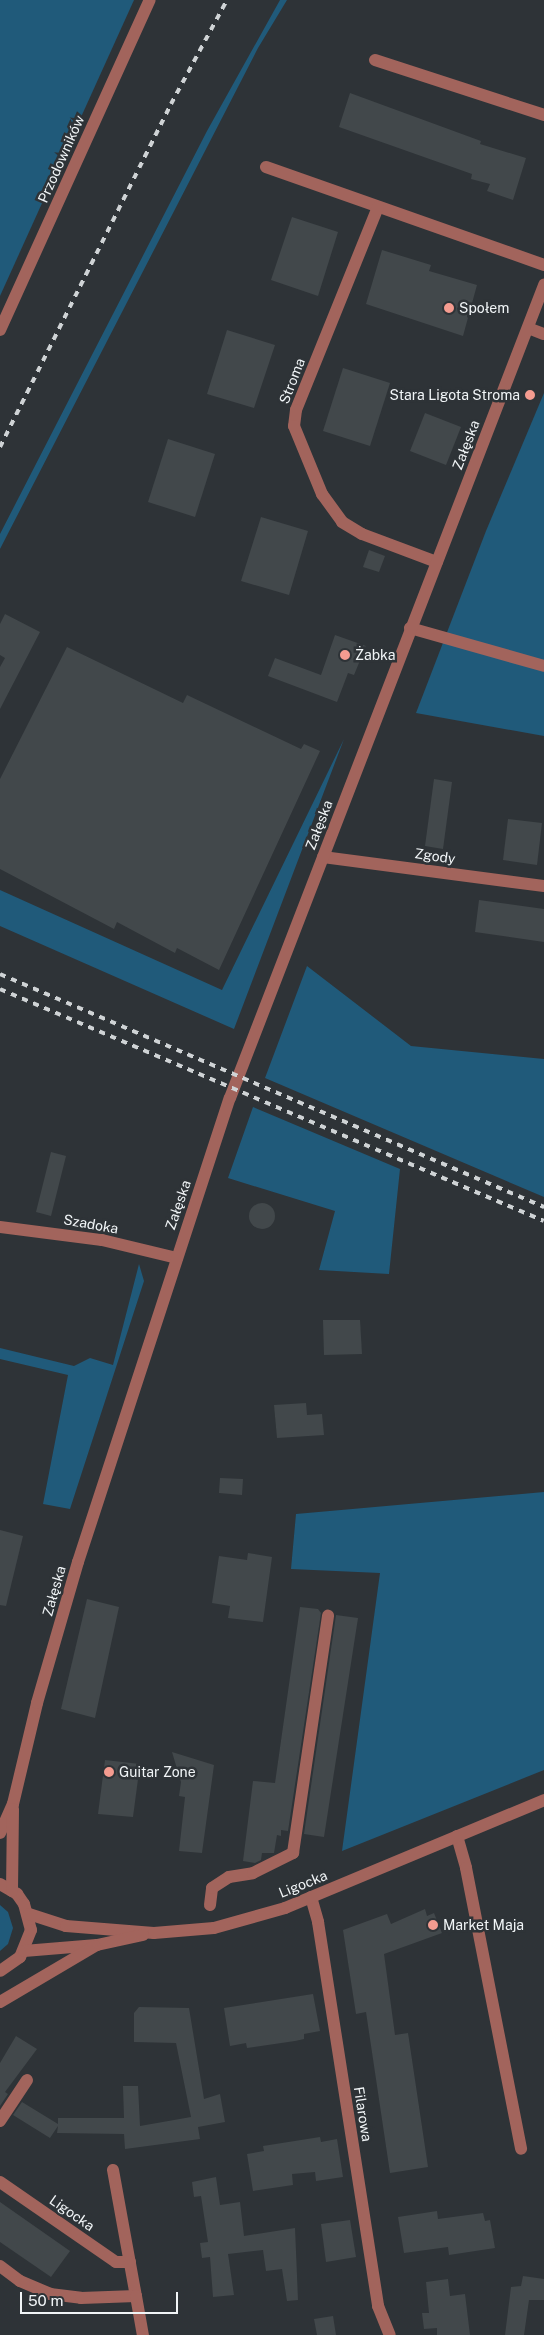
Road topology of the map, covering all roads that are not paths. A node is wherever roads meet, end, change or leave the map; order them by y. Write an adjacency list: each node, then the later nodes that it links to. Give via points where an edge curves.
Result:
1 (150, 0): 9 (street, Przodowników)
2 (375, 60): 3 (street)
3 (544, 115)
4 (266, 168): 5 (street)
5 (378, 207): 6 (street); 11 (street, Stroma, via 296,410 294,426 325,499 342,522 362,534)
6 (544, 265)
7 (544, 285): 8 (street, Załęska)
8 (528, 328): 10 (street); 11 (street, Załęska)
9 (0, 330)
10 (544, 334)
11 (437, 562): 12 (street, Załęska)
12 (410, 628): 13 (street); 14 (street, Załęska)
13 (544, 666)
14 (323, 857): 15 (street, Zgody); 17 (street, Załęska, via 230,1098)
15 (544, 886)
16 (0, 1227): 17 (street, Szadoka, via 102,1240)
17 (177, 1258): 20 (street, Załęska, via 78,1562 37,1703)
18 (328, 1616): 26 (street, via 293,1853 253,1873 229,1877 212,1888)
19 (544, 1800): 22 (street, Ligocka)
20 (13, 1804): 21 (street, Załęska); 24 (street, Załęska)
21 (0, 1833)
22 (457, 1836): 25 (street, Ligocka); 35 (street)
23 (0, 1884): 24 (street)
24 (12, 1891): 27 (street)
25 (311, 1897): 28 (street, Ligocka, via 230,1924); 42 (street, Filarowa, via 318,1922 378,2306)
26 (210, 1905)
27 (29, 1914): 28 (street, Ligocka, via 66,1926); 30 (street, via 31,1930)
28 (154, 1933): 29 (street, Ligocka)
29 (97, 1944): 30 (street, Ligocka); 32 (street)
30 (24, 1951): 31 (street, via 16,1962)
31 (0, 1971)
32 (0, 2002)
33 (27, 2080): 34 (street)
34 (0, 2121)
35 (521, 2149)
36 (113, 2170): 38 (street)
37 (0, 2182): 38 (street, Ligocka, via 116,2262)
38 (130, 2262): 40 (street)
39 (0, 2266): 40 (street, via 20,2281 50,2294 81,2298)
40 (136, 2296): 41 (street)
41 (143, 2335)
42 (390, 2335)

